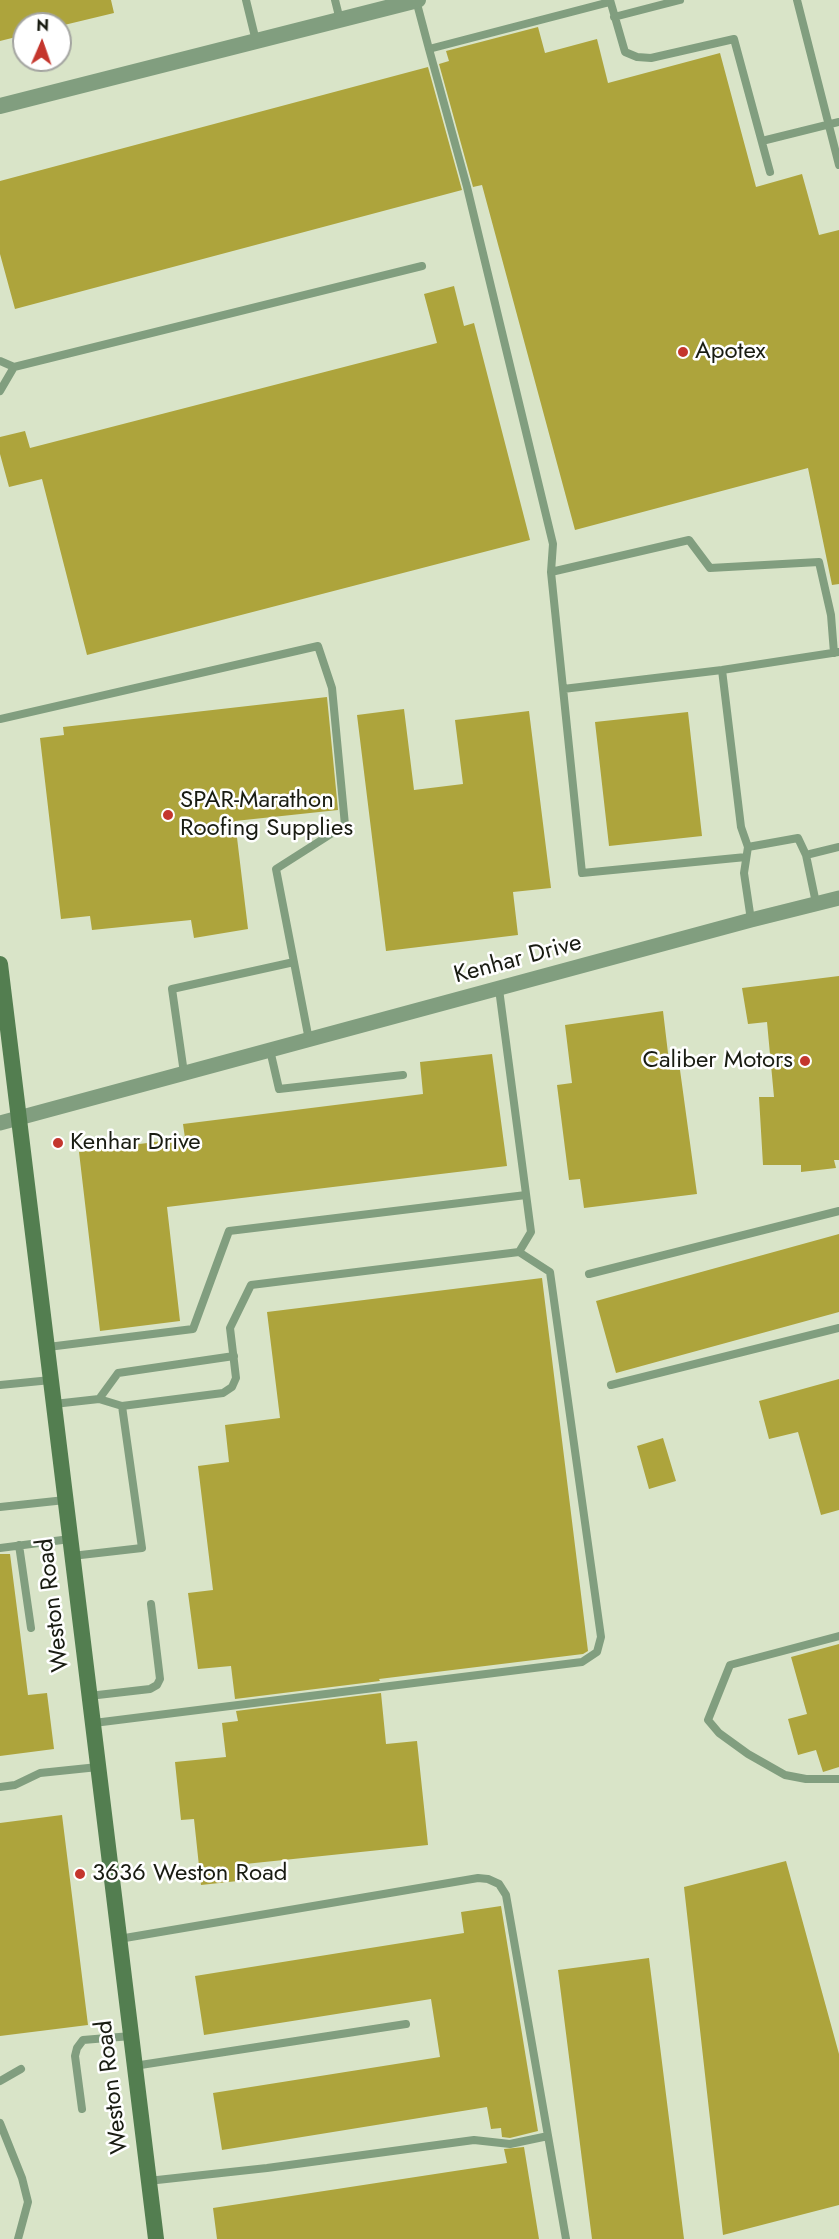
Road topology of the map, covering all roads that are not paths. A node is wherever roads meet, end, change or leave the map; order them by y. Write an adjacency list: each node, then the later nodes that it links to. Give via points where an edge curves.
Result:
1 (246, 0): 9 (lane)
2 (334, 0): 8 (lane)
3 (417, 0): 8 (street); 10 (lane)
4 (680, 0): 7 (lane)
5 (797, 0): 13 (lane)
6 (610, 1): 7 (lane); 10 (lane)
7 (614, 17): 14 (lane, via 626,52 637,57 651,58 734,39)
8 (340, 20): 9 (street)
9 (256, 41): 11 (street)
10 (429, 49): 21 (lane, via 467,187 553,544)
11 (0, 106)
12 (839, 122): 13 (lane)
13 (829, 125): 14 (lane); 15 (lane)
14 (762, 141): 16 (lane)
15 (839, 165)
16 (770, 172)
17 (422, 266): 19 (lane)
18 (0, 362): 19 (lane)
19 (14, 367): 20 (lane)
20 (0, 391)
21 (551, 572): 22 (lane, via 689,540 710,568 819,562); 24 (lane)
22 (836, 653): 23 (lane)
23 (722, 670): 24 (lane); 26 (lane, via 741,827)
24 (563, 689): 29 (lane, via 582,873)
25 (0, 719): 33 (lane, via 318,646 332,688 345,825 276,869)
26 (748, 847): 28 (lane, via 798,838); 29 (lane)
27 (839, 848): 28 (lane)
28 (806, 855): 31 (lane)
29 (746, 857): 32 (lane, via 744,873)
30 (839, 898): 31 (street, Kenhar Drive)
31 (816, 903): 32 (street, Kenhar Drive)
32 (751, 920): 35 (street, Kenhar Drive)
33 (294, 962): 36 (lane); 38 (lane, via 172,989)
34 (0, 964): 40 (main road, Weston Road)
35 (499, 989): 36 (street, Kenhar Drive); 42 (lane)
36 (309, 1040): 37 (street, Kenhar Drive)
37 (270, 1050): 38 (street, Kenhar Drive); 39 (lane, via 279,1089)
38 (184, 1073): 40 (street, Kenhar Drive)
39 (404, 1075)
40 (19, 1118): 41 (street, Kenhar Drive); 47 (main road, Weston Road)
41 (0, 1123)
42 (526, 1195): 44 (lane, via 531,1232); 47 (lane, via 229,1231 193,1329)
43 (839, 1210): 45 (lane)
44 (519, 1252): 48 (lane, via 251,1285 230,1328); 65 (lane, via 550,1272 601,1637 597,1652 582,1662)
45 (589, 1274)
46 (839, 1329): 51 (lane)
47 (47, 1347): 49 (main road, Weston Road)
48 (234, 1356): 52 (lane, via 118,1373); 54 (lane, via 236,1378 223,1393)
49 (51, 1380): 50 (lane); 53 (main road, Weston Road)
50 (0, 1385)
51 (611, 1385)
52 (99, 1398): 53 (lane); 54 (lane)
53 (54, 1404): 55 (main road, Weston Road)
54 (122, 1406): 60 (lane, via 142,1548)
55 (65, 1500): 56 (lane); 57 (main road, Weston Road)
56 (0, 1508)
57 (70, 1539): 58 (lane); 60 (main road, Weston Road)
58 (19, 1545): 59 (lane); 62 (lane)
59 (0, 1548)
60 (72, 1556): 64 (main road, Weston Road)
61 (152, 1604): 64 (lane, via 160,1679 157,1685)
62 (31, 1628)
63 (839, 1636): 67 (lane, via 730,1665 708,1720 718,1733 785,1775)
64 (89, 1696): 65 (main road, Weston Road)
65 (92, 1724): 66 (main road, Weston Road)
66 (98, 1767): 68 (lane, via 40,1773 15,1785); 69 (main road, Weston Road)
67 (839, 1779)
68 (0, 1787)
69 (119, 1939): 71 (main road, Weston Road); 77 (lane, via 488,1878 500,1884 506,1895)
70 (406, 2024): 72 (lane)
71 (131, 2036): 72 (main road, Weston Road); 75 (lane, via 82,2040 75,2056)
72 (134, 2066): 78 (main road, Weston Road)
73 (21, 2068): 74 (lane)
74 (0, 2081)
75 (82, 2109)
76 (0, 2124): 80 (lane, via 28,2202)
77 (548, 2136): 78 (lane, via 510,2144 474,2140); 81 (lane)
78 (148, 2181): 79 (main road, Weston Road)
79 (155, 2236)
80 (18, 2239)
81 (566, 2239)

